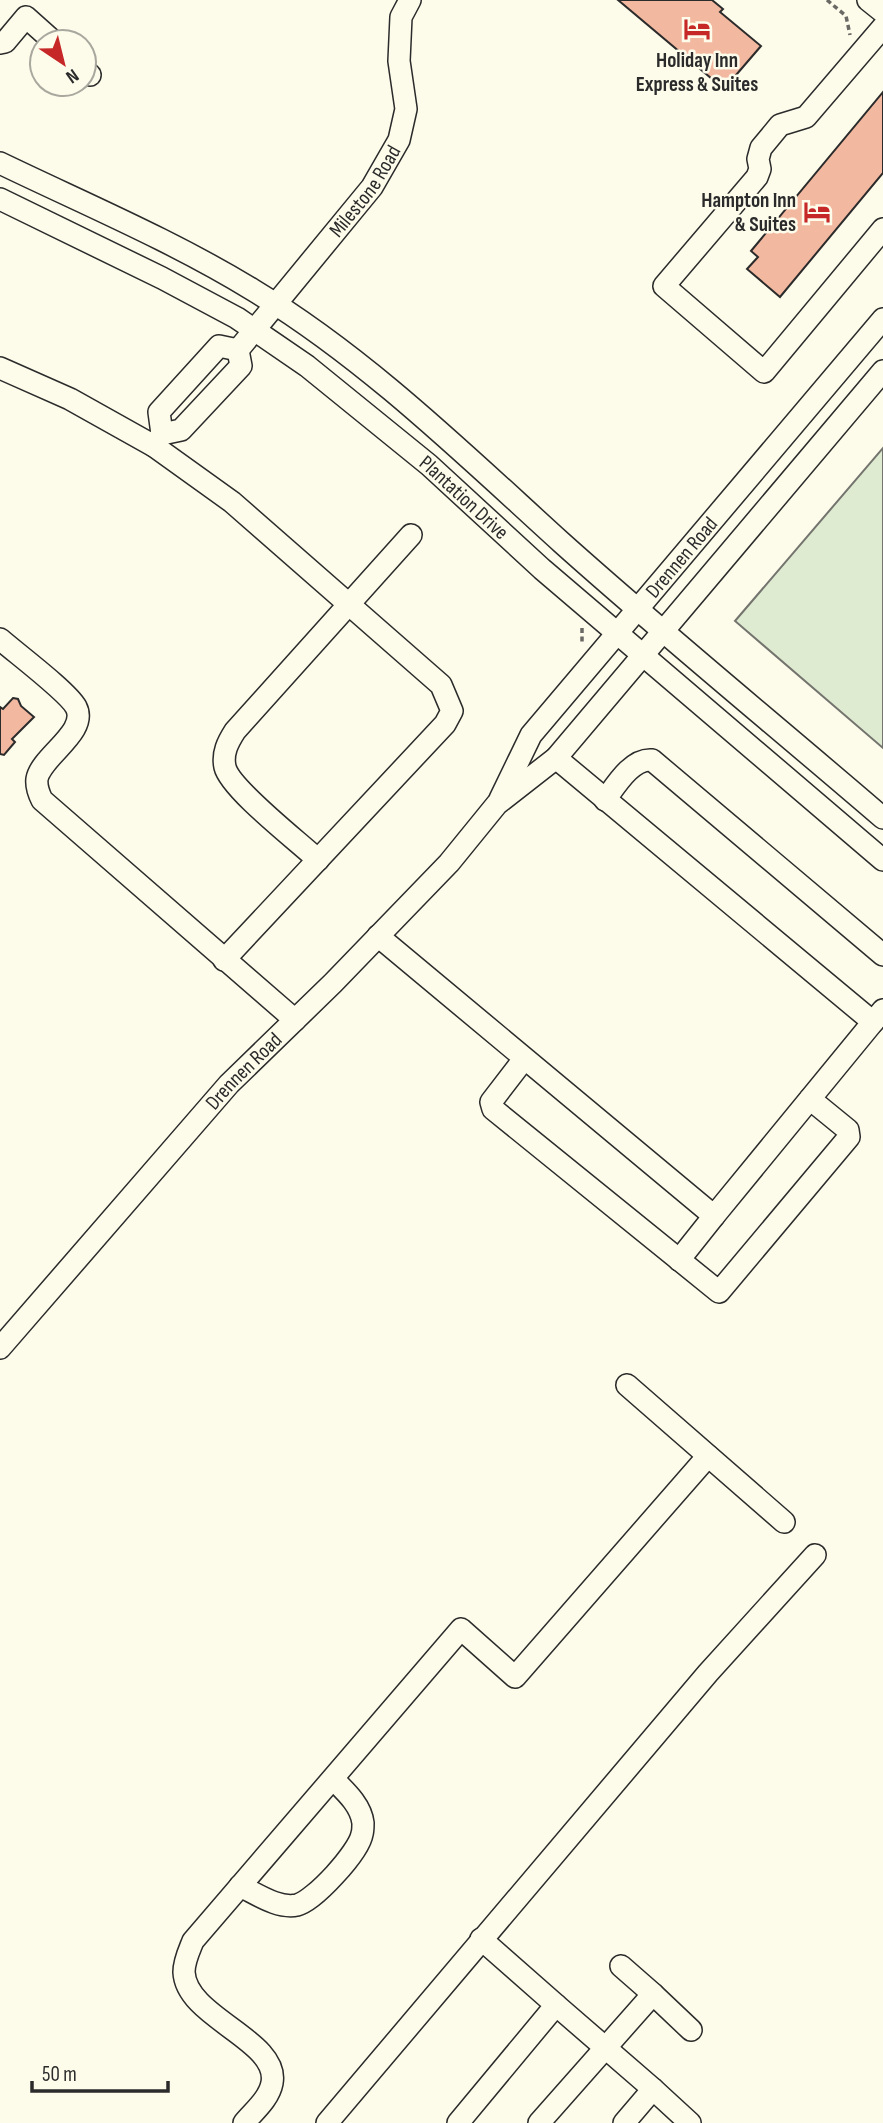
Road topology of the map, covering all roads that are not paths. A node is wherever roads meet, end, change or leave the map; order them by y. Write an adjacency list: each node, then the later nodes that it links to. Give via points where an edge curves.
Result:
1 (410, 0): 10 (street, Milestone Road, via 401,17 399,61 407,109 399,140 372,187)
2 (868, 0): 3 (street)
3 (883, 12)
4 (883, 27): 9 (street, via 806,117 780,125 761,148 757,177 664,286 764,372)
5 (38, 28): 6 (street, via 26,17)
6 (0, 43)
7 (0, 163): 10 (street, Plantation Drive, via 177,248)
8 (0, 199): 12 (street, Plantation Drive, via 162,278)
9 (883, 229)
10 (274, 304): 12 (street, Milestone Road); 21 (street, Plantation Drive, via 327,340 450,440)
11 (883, 318): 21 (street, Drennen Road)
12 (255, 331): 13 (street, Milestone Road); 23 (street, Plantation Drive, via 307,366 429,465)
13 (238, 350): 16 (street, via 219,346); 17 (street, Milestone Road, via 240,366)
14 (0, 368): 18 (street)
15 (883, 372): 22 (street, Drennen Road)
16 (187, 381): 17 (street); 18 (street, via 159,412)
17 (209, 400): 18 (street, Milestone Road, via 181,430)
18 (158, 440): 20 (street)
19 (411, 535): 20 (street)
20 (349, 604): 30 (street, via 235,731 225,749 225,768 237,787); 30 (street, via 441,685 452,711)
21 (638, 608): 22 (street, Plantation Drive); 23 (street, Drennen Road)
22 (664, 630): 25 (street, Drennen Road); 29 (street, Plantation Drive)
23 (617, 633): 25 (street, Plantation Drive); 28 (street, Drennen Road, via 530,735)
24 (0, 639): 34 (street, via 72,701 79,716 77,726 37,779 42,800)
25 (643, 655): 26 (street, Drennen Road); 31 (street, Plantation Drive)
26 (556, 758): 27 (street); 28 (street, Drennen Road)
27 (605, 800): 33 (street, via 635,766 652,760); 35 (street)
28 (497, 804): 32 (street, Drennen Road, via 449,863)
29 (883, 818)
30 (318, 860): 34 (street)
31 (883, 860)
32 (378, 936): 36 (street, Drennen Road); 37 (street)
33 (883, 955)
34 (224, 960): 36 (street)
35 (878, 1016): 38 (street)
36 (295, 1020): 41 (street, Drennen Road, via 229,1084)
37 (524, 1059): 39 (street); 40 (street, via 491,1106)
38 (810, 1098): 39 (street); 40 (street, via 848,1129 849,1137 719,1292)
39 (714, 1216): 40 (street)
40 (679, 1260)
41 (3, 1339)
42 (627, 1385): 43 (street)
43 (708, 1457): 44 (street); 46 (street, via 515,1677 461,1629)
44 (784, 1522)
45 (815, 1555): 48 (street)
46 (333, 1779): 47 (street); 47 (street, via 357,1807 363,1820 362,1836 319,1892 308,1901 282,1905)
47 (240, 1886): 55 (street, via 193,1941 184,1973 189,1991 272,2067 268,2095)
48 (481, 1938): 51 (street); 56 (street)
49 (621, 1966): 50 (street)
50 (653, 1994): 52 (street); 53 (street)
51 (556, 2004): 53 (street); 57 (street)
52 (691, 2030)
53 (607, 2047): 54 (street); 58 (street)
54 (653, 2089): 59 (street); 60 (street)
55 (244, 2123)
56 (327, 2123)
57 (458, 2123)
58 (539, 2123)
59 (624, 2123)
60 (690, 2123)

